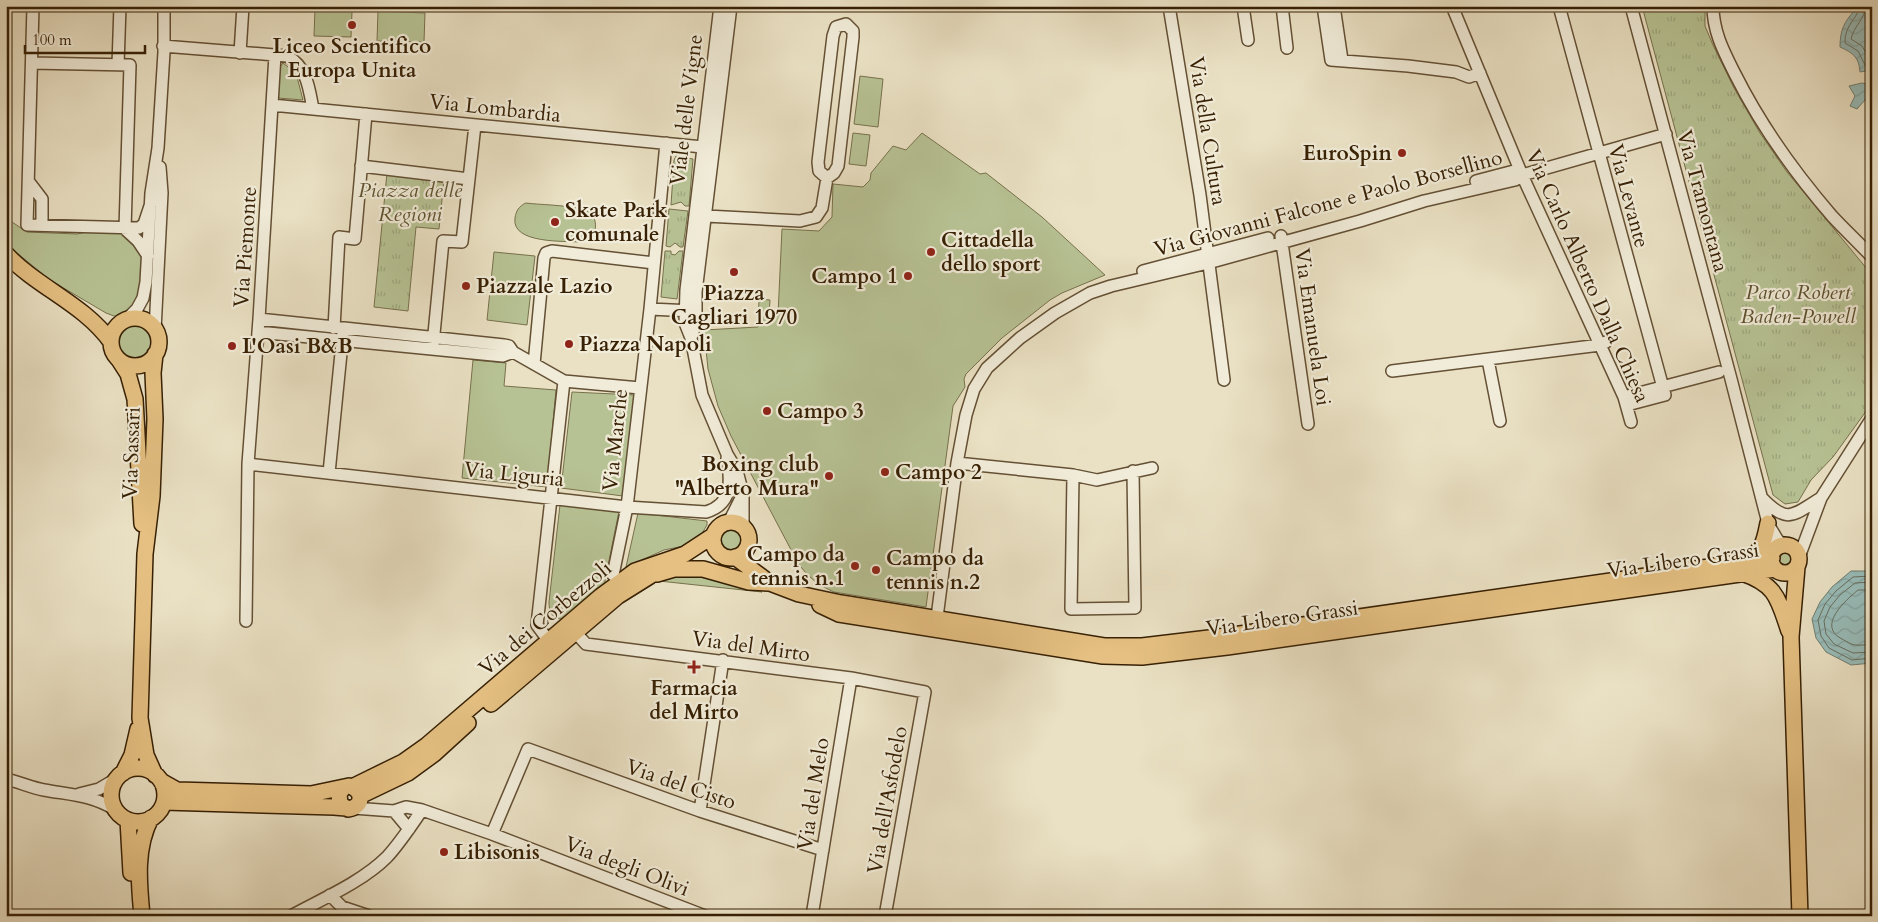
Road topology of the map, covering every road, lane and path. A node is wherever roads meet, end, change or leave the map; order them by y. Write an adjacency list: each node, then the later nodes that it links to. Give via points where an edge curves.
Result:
1 (33, 6): 23 (street)
2 (120, 6): 24 (street)
3 (164, 6): 18 (street)
4 (243, 6): 20 (street)
5 (720, 6): 33 (street, Viale delle Vigne)
6 (731, 6): 33 (street, Viale delle Vigne)
7 (1169, 6): 48 (street, Via della Cultura)
8 (1243, 6): 17 (street)
9 (1282, 6): 19 (street)
10 (1323, 6): 22 (street, via 1331,60)
11 (1334, 6): 22 (street)
12 (1452, 6): 25 (street, Via Carlo Alberto Dalla Chiesa)
13 (1460, 6): 36 (street, Via Carlo Alberto Dalla Chiesa)
14 (1559, 6): 34 (street, Via Levante)
15 (1631, 6): 30 (street, Via Tramontana)
16 (1713, 6): 47 (street, via 1719,43 1760,120 1781,153 1833,217)
17 (1248, 40)
18 (164, 46): 20 (street); 32 (street)
19 (1287, 48)
20 (240, 53): 21 (street)
21 (275, 55): 26 (street, Via Piemonte); 27 (street, via 287,56 302,68)
22 (1342, 60): 25 (street, via 1456,72 1469,77)
23 (32, 63): 24 (street); 39 (street)
24 (124, 65): 43 (street)
25 (1480, 73): 36 (street, Via Carlo Alberto Dalla Chiesa)
26 (272, 105): 27 (street, Via Lombardia); 53 (street, Via Piemonte)
27 (313, 109): 28 (street, Via Lombardia)
28 (366, 114): 29 (street, Via Lombardia); 35 (street)
29 (475, 125): 31 (street, Via Lombardia); 38 (street)
30 (1666, 134): 34 (street, Via Giovanni Falcone e Paolo Borsellino); 83 (street, Via Tramontana)
31 (666, 143): 33 (street, Via Lombardia); 49 (street, Via Marche)
32 (158, 148): 40 (street); 55 (street, via 162,193)
33 (708, 148): 41 (street, Viale delle Vigne); 52 (street, Viale delle Vigne, via 686,290)
34 (1598, 154): 36 (street, Via Giovanni Falcone e Paolo Borsellino); 70 (street, Via Levante)
35 (362, 166): 38 (street); 57 (street, via 355,239 339,238)
36 (1526, 174): 44 (street, Via Giovanni Falcone e Paolo Borsellino, via 1514,171); 60 (street, Via Carlo Alberto Dalla Chiesa)
37 (827, 178): 37 (street, via 838,166 853,37 853,31 846,24 836,27 833,36 819,152 819,171); 41 (street, via 822,208 816,217 800,221)
38 (469, 179): 59 (street, via 462,242 443,241)
39 (29, 182): 42 (street, via 42,198); 42 (street, via 27,225)
40 (150, 203): 43 (street, via 144,224 139,228); 46 (street)
41 (706, 216): 52 (street, Viale delle Vigne, via 696,292)
42 (42, 225): 43 (street)
43 (125, 229): 46 (street)
44 (1281, 238): 48 (street, Via Giovanni Falcone e Paolo Borsellino); 73 (street, Via Emanuela Loi)
45 (6, 254): 50 (main road)
46 (148, 256): 54 (street, via 143,298 137,309)
47 (1872, 257)
48 (1207, 258): 67 (street, Via della Cultura); 74 (street, Via Giovanni Falcone e Paolo Borsellino, via 1111,279 1085,289 1049,313 987,368 974,389)
49 (654, 263): 51 (street, Via Marche); 64 (street, via 546,252)
50 (76, 307): 54 (main road, via 109,322); 58 (main road)
51 (650, 309): 52 (street); 69 (street, Via Marche)
52 (690, 311): 75 (street, Viale delle Vigne, via 696,323 691,338 702,395)
53 (259, 319): 56 (street, Via Piemonte); 57 (street)
54 (122, 322): 55 (main road, via 135,318 144,320); 58 (main road, via 112,334)
55 (155, 330): 61 (main road, via 159,342)
56 (258, 332): 57 (street); 77 (street, Via Piemonte)
57 (340, 332): 59 (street); 80 (street)
58 (111, 342): 62 (main road)
59 (433, 343): 64 (street, via 509,346 513,352)
60 (1604, 343): 63 (street); 70 (street, Via Carlo Alberto Dalla Chiesa, via 1629,400)
61 (155, 354): 62 (main road, via 149,361 136,366); 91 (main road, Via Sassari, via 152,496)
62 (119, 360): 91 (main road, Via Sassari, via 128,374 135,399)
63 (1488, 360): 65 (street); 72 (street)
64 (534, 364): 68 (street)
65 (1392, 371)
66 (1719, 372): 70 (street)
67 (1224, 380)
68 (564, 381): 69 (street); 82 (street)
69 (640, 388): 86 (street, Via Marche)
70 (1664, 391)
71 (1872, 418): 84 (street)
72 (1500, 421)
73 (1308, 424)
74 (961, 426): 76 (street, Via Giovanni Falcone e Paolo Borsellino); 85 (street, Via Giovanni Falcone e Paolo Borsellino)
75 (726, 454): 86 (street, Via Liguria, via 729,489 724,501 715,509 706,512); 87 (street, Viale delle Vigne, via 737,471 742,494)
76 (957, 463): 81 (street); 85 (street, Via Giovanni Falcone e Paolo Borsellino)
77 (248, 464): 80 (street, Via Liguria); 100 (street, Via Piemonte)
78 (1152, 468): 79 (street)
79 (1132, 471): 81 (street, via 1097,480); 81 (street, via 1135,608 1071,609)
80 (329, 473): 82 (street, Via Liguria)
81 (1072, 475)
82 (550, 497): 86 (street, Via Liguria); 104 (street, via 537,625)
83 (1761, 497): 84 (street, via 1783,515 1796,513); 88 (street, Via Tramontana)
84 (1821, 498): 94 (street, via 1808,530)
85 (950, 499): 101 (street, Via Giovanni Falcone e Paolo Borsellino)
86 (627, 506): 97 (street, Via Marche)
87 (736, 523): 89 (main road, via 718,528); 93 (main road, via 748,532 750,540)
88 (1768, 523): 94 (street, Via Tramontana); 96 (main road, via 1763,545)
89 (714, 535): 90 (main road); 92 (main road, Via dei Corbezzoli)
90 (718, 552): 92 (main road, Via dei Corbezzoli); 93 (main road, via 726,557)
91 (145, 554): 108 (main road, Via Sassari)
92 (685, 554): 95 (main road, Via dei Corbezzoli)
93 (741, 554): 99 (main road, via 752,571)
94 (1783, 558): 96 (main road, Via Libero Grassi); 103 (main road)
95 (665, 562): 98 (main road, Via dei Corbezzoli); 104 (main road, Via dei Corbezzoli, via 635,570)
96 (1743, 568): 101 (main road, Via Libero Grassi, via 1142,646 1104,646); 103 (main road, via 1778,597)
97 (613, 575)
98 (650, 576): 99 (main road, via 674,570 704,569 749,582); 102 (main road, Via dei Corbezzoli, via 618,596)
99 (770, 583): 101 (main road, Via Libero Grassi, via 840,614)
100 (246, 621)
101 (933, 623)
102 (575, 632): 105 (street, Via del Mirto, via 586,644); 109 (main road, Via dei Corbezzoli)
103 (1791, 637): 132 (main road)
104 (548, 640): 109 (main road, Via dei Corbezzoli)
105 (723, 660): 106 (street, Via del Mirto); 118 (street)
106 (851, 678): 107 (street, Via del Mirto); 123 (street, Via del Melo)
107 (925, 692): 131 (street, Via dell'Asfodelo)
108 (140, 718): 110 (main road, Via Sassari, via 132,756); 111 (main road, Via Sassari, via 146,755)
109 (462, 722): 114 (main road, via 434,754 408,773)
110 (120, 776): 111 (main road, via 140,768); 113 (street, via 99,789); 119 (main road, via 112,787 111,796)
111 (158, 778): 114 (main road, via 178,790); 115 (main road, via 164,789)
112 (6, 779): 113 (street, via 43,790)
113 (77, 794): 119 (street, via 99,800)
114 (352, 798): 115 (main road, via 334,807); 117 (street, via 374,810)
115 (164, 802): 120 (main road, via 160,811)
116 (422, 810): 117 (street, via 406,807); 121 (street); 122 (street, Via degli Olivi)
117 (394, 811): 121 (street)
118 (700, 811): 122 (street, Via del Cisto, via 528,749); 123 (street, Via del Cisto)
119 (122, 815): 120 (main road, via 136,822); 125 (main road)
120 (151, 818): 126 (main road, via 144,835 138,873)
121 (409, 829): 124 (street, via 373,869)
122 (492, 834): 129 (street, Via degli Olivi)
123 (823, 850): 130 (street, Via del Melo)
124 (330, 895): 127 (street); 128 (street, via 342,907)
125 (133, 916)
126 (142, 916)
127 (291, 916)
128 (369, 916)
129 (705, 916)
130 (812, 916)
131 (885, 916)
132 (1800, 916)

